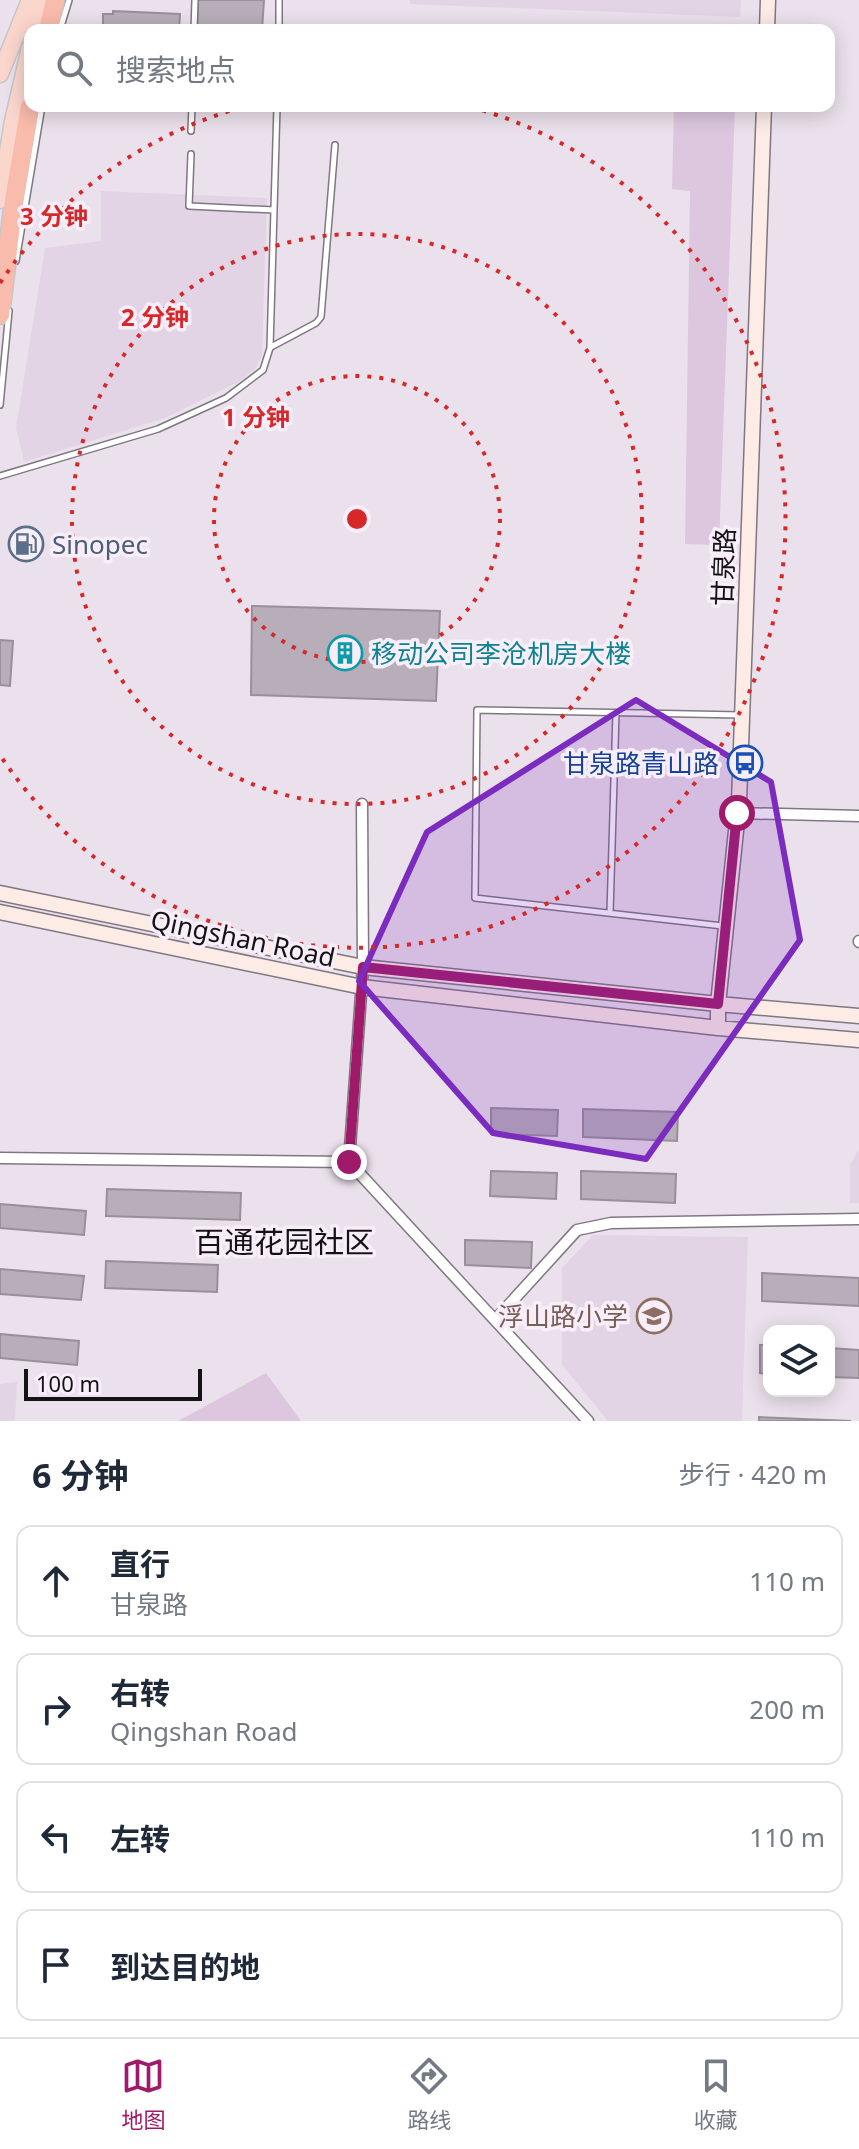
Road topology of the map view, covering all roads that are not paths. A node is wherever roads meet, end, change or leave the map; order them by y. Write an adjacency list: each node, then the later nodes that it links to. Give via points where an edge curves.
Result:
1 (30, 0): 14 (main road)
2 (40, 0): 8 (main road)
3 (55, 0): 9 (highway)
4 (69, 0): 10 (lane)
5 (195, 0): 11 (lane)
6 (279, 0): 12 (lane)
7 (768, 0): 13 (main road)
8 (35, 24)
9 (49, 24)
10 (62, 24)
11 (194, 24)
12 (279, 24)
13 (767, 24)
14 (0, 74)
15 (24, 74): 24 (main road)
16 (29, 112): 28 (highway)
17 (41, 112): 26 (lane)
18 (192, 112): 21 (lane)
19 (277, 112): 25 (lane)
20 (764, 112): 33 (main road, 甘泉路)
21 (191, 131)
22 (335, 145): 29 (lane, via 321,317)
23 (191, 154): 25 (lane, via 189,206)
24 (0, 200)
25 (274, 210): 29 (lane)
26 (15, 265)
27 (11, 296): 30 (lane)
28 (0, 315)
29 (270, 348): 31 (lane, via 263,370 226,398 158,429)
30 (0, 405)
31 (0, 476)
32 (616, 713): 33 (lane); 39 (lane); 39 (lane, via 477,710 475,898)
33 (742, 715): 35 (main road, 甘泉路)
34 (362, 804): 41 (street)
35 (737, 813): 36 (street); 40 (main road, 甘泉路)
36 (859, 816)
37 (0, 893): 41 (main road, Qingshan Road)
38 (0, 912): 42 (main road, Qingshan Road)
39 (610, 913): 40 (lane)
40 (726, 926): 43 (main road, 甘泉路)
41 (363, 967): 42 (street); 43 (main road, Qingshan Road)
42 (362, 987): 45 (main road, Qingshan Road); 48 (street)
43 (718, 1004): 44 (main road, Qingshan Road); 45 (main road, 甘泉路)
44 (859, 1016)
45 (718, 1028): 46 (main road, Qingshan Road)
46 (859, 1040)
47 (0, 1158): 48 (street)
48 (349, 1162): 50 (street)
49 (859, 1219): 50 (street, via 611,1223 577,1230)
50 (495, 1320): 51 (street)
51 (588, 1421)

